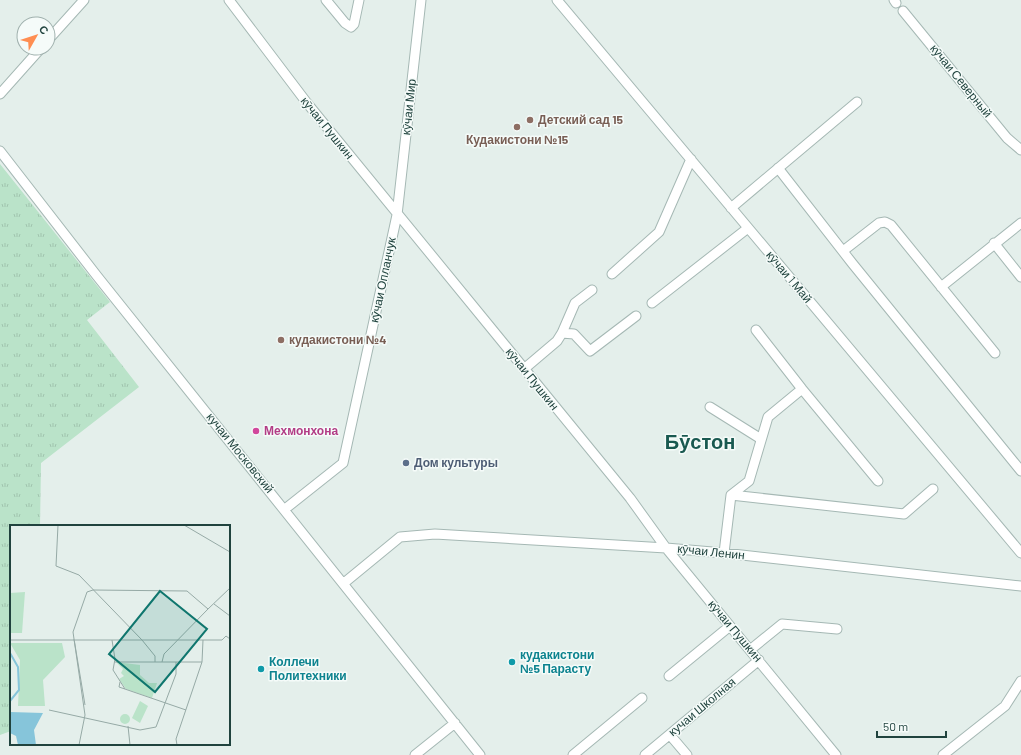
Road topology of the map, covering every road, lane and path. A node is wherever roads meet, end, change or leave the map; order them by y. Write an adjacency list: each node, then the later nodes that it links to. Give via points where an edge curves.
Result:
1 (84, 0): 8 (street)
2 (229, 0): 17 (street, кӯчаи Пушкин)
3 (326, 0): 4 (street, via 351,27 354,24)
4 (359, 0)
5 (421, 0): 17 (street, кӯчаи Мир)
6 (557, 0): 14 (street, кӯчаи 1 Май)
7 (903, 11): 12 (street, кӯчаи Северный, via 1007,138)
8 (56, 31)
9 (34, 56): 10 (street)
10 (0, 94)
11 (857, 102): 15 (street)
12 (1021, 150)
13 (0, 151): 39 (street, кучаи Московский)
14 (691, 159): 16 (street, кӯчаи 1 Май); 22 (street, via 659,232)
15 (778, 168): 16 (street); 21 (street)
16 (731, 208): 19 (street, кӯчаи 1 Май)
17 (397, 215): 31 (street, кӯчаи Пушкин); 39 (street, кӯчаи Опланчук, via 343,463)
18 (1021, 223): 20 (street)
19 (748, 228): 26 (street); 42 (street, кӯчаи 1 Май)
20 (994, 243): 23 (street); 24 (street)
21 (843, 251): 24 (street, via 879,223 885,222 891,225); 35 (street)
22 (612, 274)
23 (1021, 277)
24 (941, 287): 30 (street)
25 (592, 290): 29 (street, via 575,303)
26 (652, 303)
27 (636, 316): 29 (street, via 590,351 574,334)
28 (756, 330): 32 (street)
29 (562, 334): 31 (street)
30 (995, 353)
31 (524, 369): 40 (street, кӯчаи Пушкин, via 634,503)
32 (802, 388): 34 (street, via 768,417); 36 (street)
33 (710, 407): 34 (street)
34 (761, 439): 38 (street, via 749,481)
35 (1021, 471)
36 (878, 481)
37 (933, 489): 38 (street, via 904,514)
38 (731, 495): 41 (street)
39 (284, 509): 43 (street, кучаи Московский)
40 (666, 548): 41 (street, кӯчаи Ленин); 43 (street, кӯчаи Ленин, via 435,534 400,536); 45 (street, кӯчаи Пушкин)
41 (724, 553): 44 (street, кӯчаи Ленин)
42 (1021, 553)
43 (344, 583): 52 (street, кучаи Московский)
44 (1021, 586)
45 (730, 626): 47 (street, кӯчаи Пушкин); 49 (street)
46 (837, 629): 47 (street, via 782,624)
47 (750, 650): 48 (street, кӯчаи Пушкин)
48 (759, 660): 53 (street, кучаи Школная); 59 (street, кӯчаи Пушкин)
49 (669, 676)
50 (1021, 681): 60 (street, via 1005,706)
51 (642, 698): 56 (street)
52 (455, 724): 54 (street); 55 (street, кучаи Московский)
53 (670, 735): 57 (street, кучаи Школная); 58 (street)
54 (415, 755)
55 (480, 755)
56 (573, 755)
57 (645, 755)
58 (686, 755)
59 (836, 755)
60 (943, 755)

